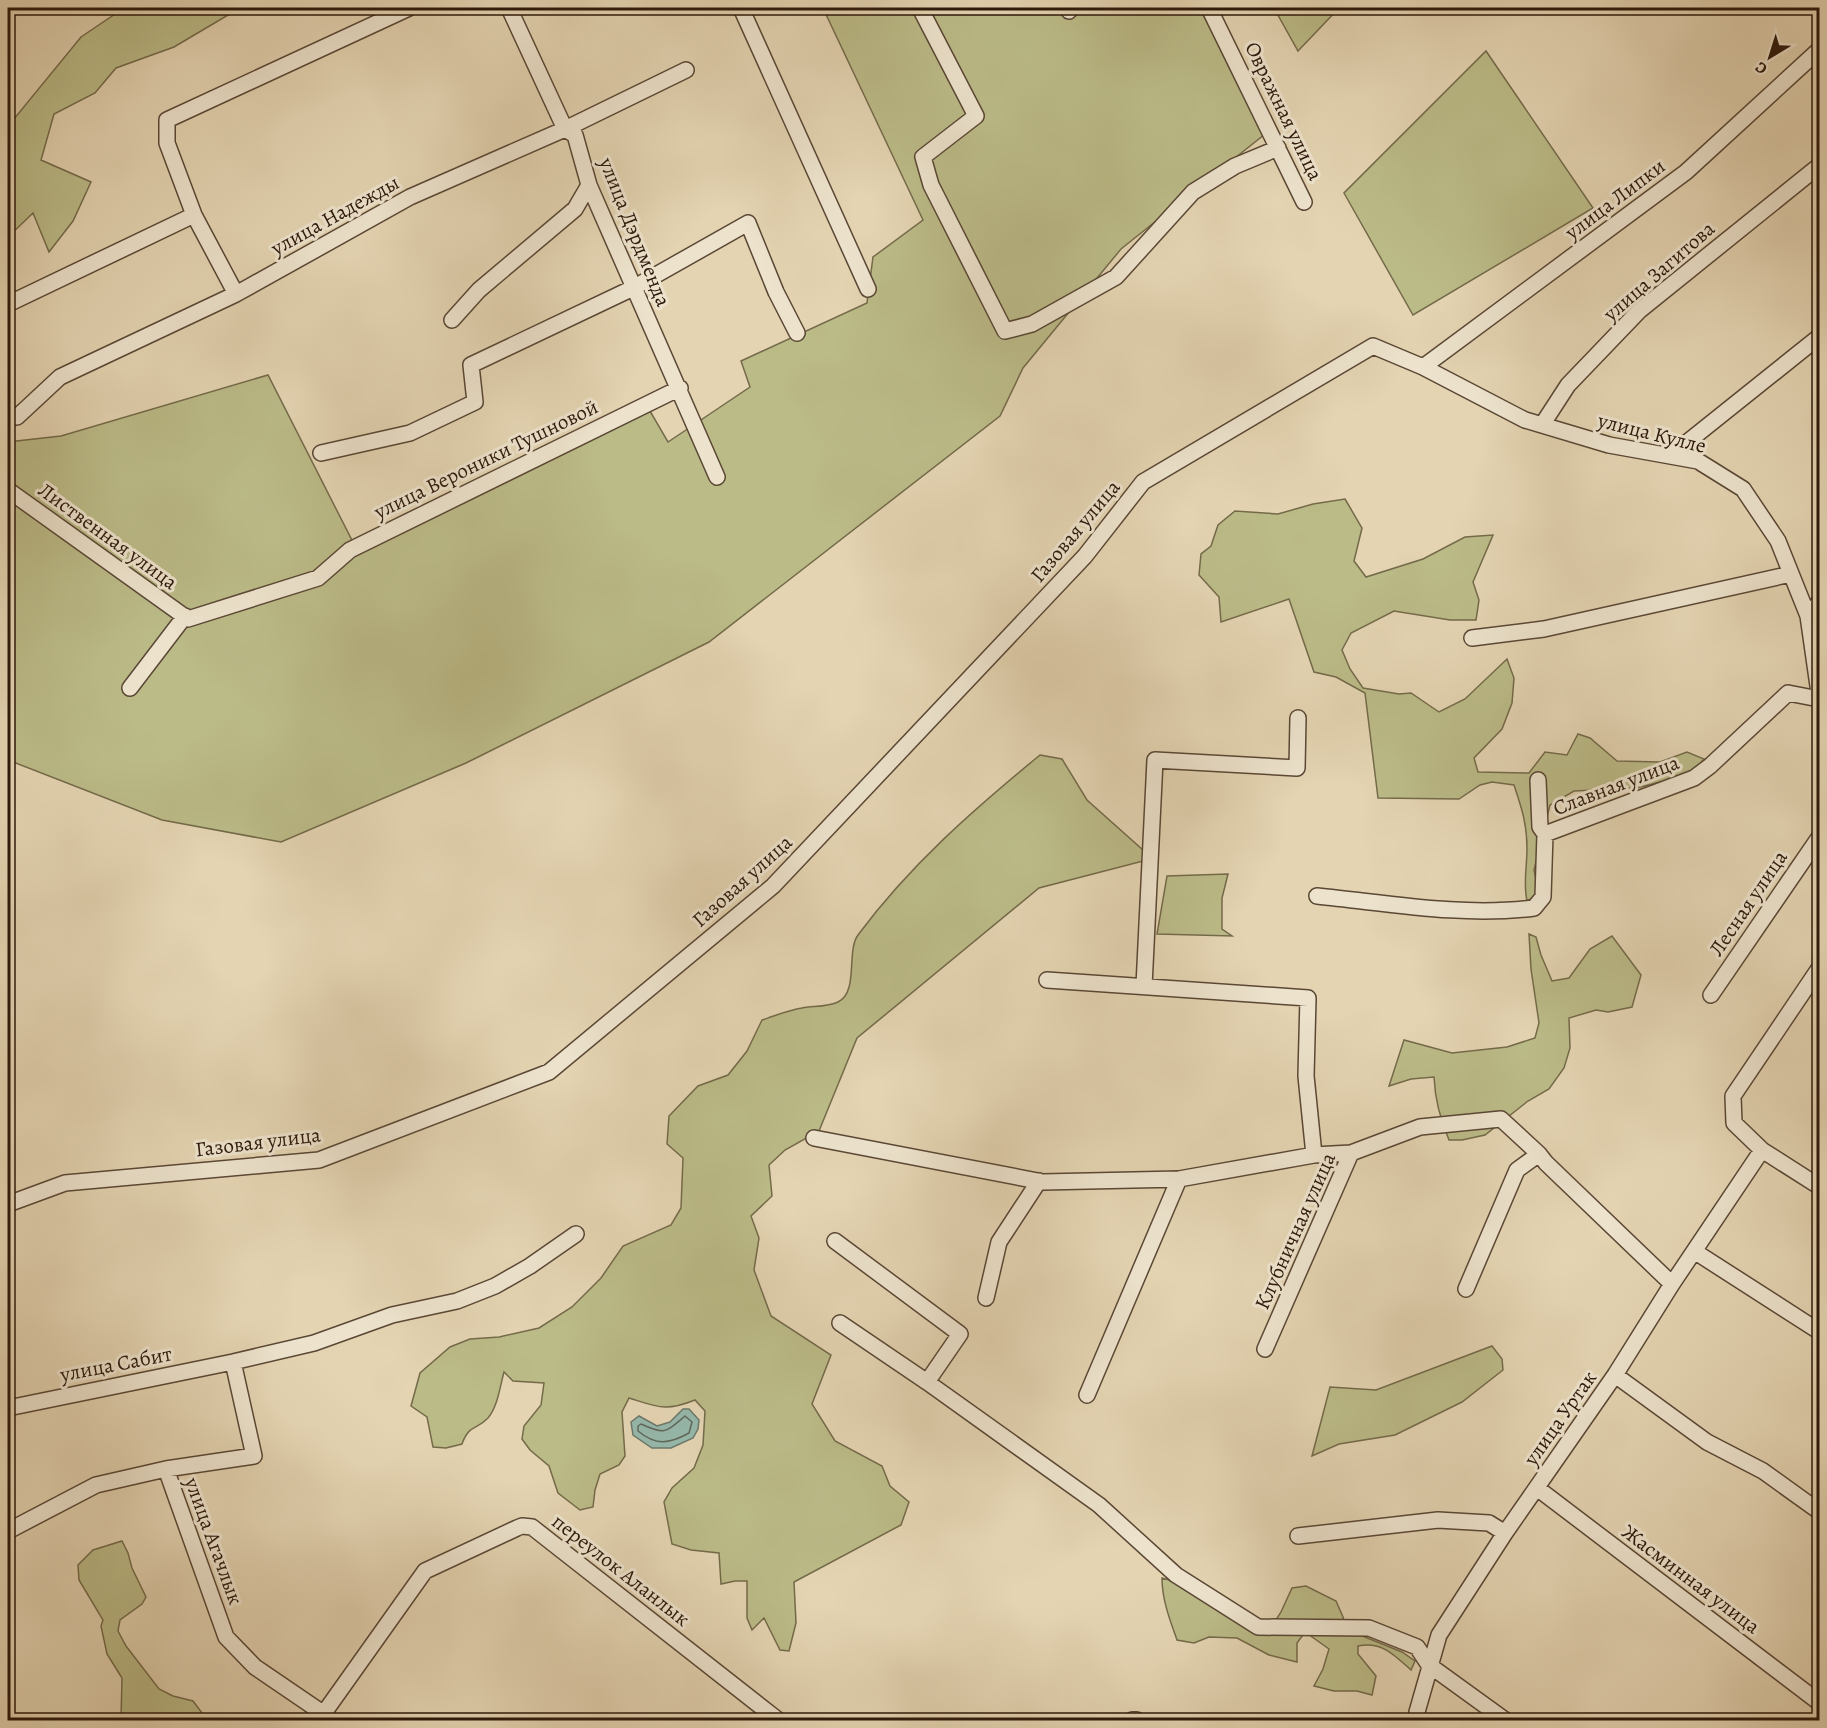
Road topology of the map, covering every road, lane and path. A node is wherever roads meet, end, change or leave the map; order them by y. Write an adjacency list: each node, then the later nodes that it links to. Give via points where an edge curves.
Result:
1 (409, 8): 13 (street, via 167,120 167,143)
2 (509, 8): 8 (street, улица Дэрдменда)
3 (741, 8): 15 (street)
4 (920, 8): 9 (street, via 976,116 923,157 931,185 1005,331 1032,324 1116,277 1193,192 1235,166)
5 (1209, 8): 9 (street, Овражная улица)
6 (1820, 49): 22 (street, улица Липки, via 1686,171)
7 (686, 69): 8 (street, улица Надежды)
8 (565, 129): 11 (street, улица Дэрдменда, via 575,135); 16 (street, улица Надежды, via 410,197)
9 (1278, 148): 12 (street, Овражная улица)
10 (1820, 165): 25 (street, улица Загитова, via 1639,311 1568,385)
11 (589, 185): 14 (street, улица Дэрдменда); 18 (street, via 575,209 479,290)
12 (1304, 202)
13 (194, 215): 16 (street); 17 (street)
14 (633, 288): 19 (street, via 748,224); 23 (street, улица Дэрдменда); 26 (street, via 471,365 475,402 410,433)
15 (868, 289)
16 (236, 294): 24 (street, улица Надежды, via 60,377)
17 (8, 304)
18 (452, 320)
19 (797, 333)
20 (1820, 336): 27 (street)
21 (1373, 346): 22 (street, улица Кулле); 55 (street, Газовая улица, via 1143,482 1085,556 773,886 549,1072 319,1160 65,1183)
22 (1423, 368): 25 (street, улица Кулле)
23 (680, 388): 28 (street, улица Дэрдменда); 31 (street, улица Вероники Тушновой, via 350,550)
24 (17, 417)
25 (1542, 425): 27 (street, улица Кулле, via 1609,445)
26 (321, 453)
27 (1670, 456): 30 (street, улица Кулле, via 1698,461 1743,489 1778,541)
28 (717, 477)
29 (8, 489): 33 (street, Лиственная улица)
30 (1791, 574): 34 (street, улица Кулле); 35 (street, via 1544,629)
31 (318, 578): 33 (street, Лиственная улица, via 188,619)
32 (1820, 601): 34 (street)
33 (184, 616): 36 (street, Лиственная улица)
34 (1808, 616): 37 (street, улица Кулле)
35 (1472, 638)
36 (130, 688)
37 (1819, 700): 40 (street, Славная улица, via 1788,693 1694,778)
38 (1298, 718): 45 (street, via 1298,768 1155,760)
39 (1538, 780): 40 (street, via 1540,827)
40 (1545, 834): 42 (street, Славная улица, via 1543,897 1534,908 1442,909)
41 (1820, 836): 46 (street, Лесная улица)
42 (1317, 896)
43 (1820, 967): 48 (street, via 1733,1096 1734,1123)
44 (1047, 980): 45 (street)
45 (1144, 986): 51 (street, via 1308,998 1306,1076)
46 (1711, 995)
47 (814, 1138): 53 (street)
48 (1762, 1150): 54 (street); 58 (street, улица Уртак)
49 (1351, 1153): 50 (street, Клубничная улица, via 1420,1127 1502,1119); 51 (street); 64 (street, Клубничная улица)
50 (1539, 1154): 59 (street, Клубничная улица); 60 (street, via 1517,1170)
51 (1314, 1155): 52 (street)
52 (1179, 1179): 53 (street); 68 (street)
53 (1039, 1181): 61 (street, via 999,1242)
54 (1820, 1187)
55 (8, 1204)
56 (576, 1234): 65 (street, улица Сабит, via 495,1286 457,1301 392,1315 314,1343)
57 (835, 1241): 67 (street, via 960,1334)
58 (1694, 1251): 59 (street, улица Уртак); 63 (street)
59 (1672, 1284): 66 (street, улица Уртак)
60 (1466, 1290)
61 (986, 1298)
62 (840, 1323): 67 (street)
63 (1820, 1332)
64 (1265, 1349)
65 (233, 1362): 69 (street, улица Сабит); 70 (street, via 254,1456)
66 (1616, 1375): 71 (street, улица Уртак); 72 (street, via 1707,1442 1763,1471)
67 (927, 1382): 76 (street, via 1099,1505 1176,1575 1258,1627 1369,1628 1417,1647)
68 (1087, 1395)
69 (8, 1408)
70 (166, 1469): 73 (street, улица Агачлык, via 96,1485); 78 (street, улица Агачлык, via 226,1637 255,1667)
71 (1536, 1488): 74 (street, улица Уртак); 77 (street, Жасминная улица)
72 (1820, 1512)
73 (8, 1531)
74 (1505, 1533): 75 (street, via 1489,1523 1438,1520); 76 (street, улица Уртак, via 1439,1635)
75 (1298, 1536)
76 (1429, 1665): 82 (street, улица Уртак); 83 (street)
77 (1820, 1703)
78 (321, 1717): 79 (street, переулок Аланлык, via 425,1571 527,1526)
79 (778, 1720)
80 (1132, 1720): 81 (street)
81 (1137, 1720)
82 (1417, 1720)
83 (1505, 1720)

